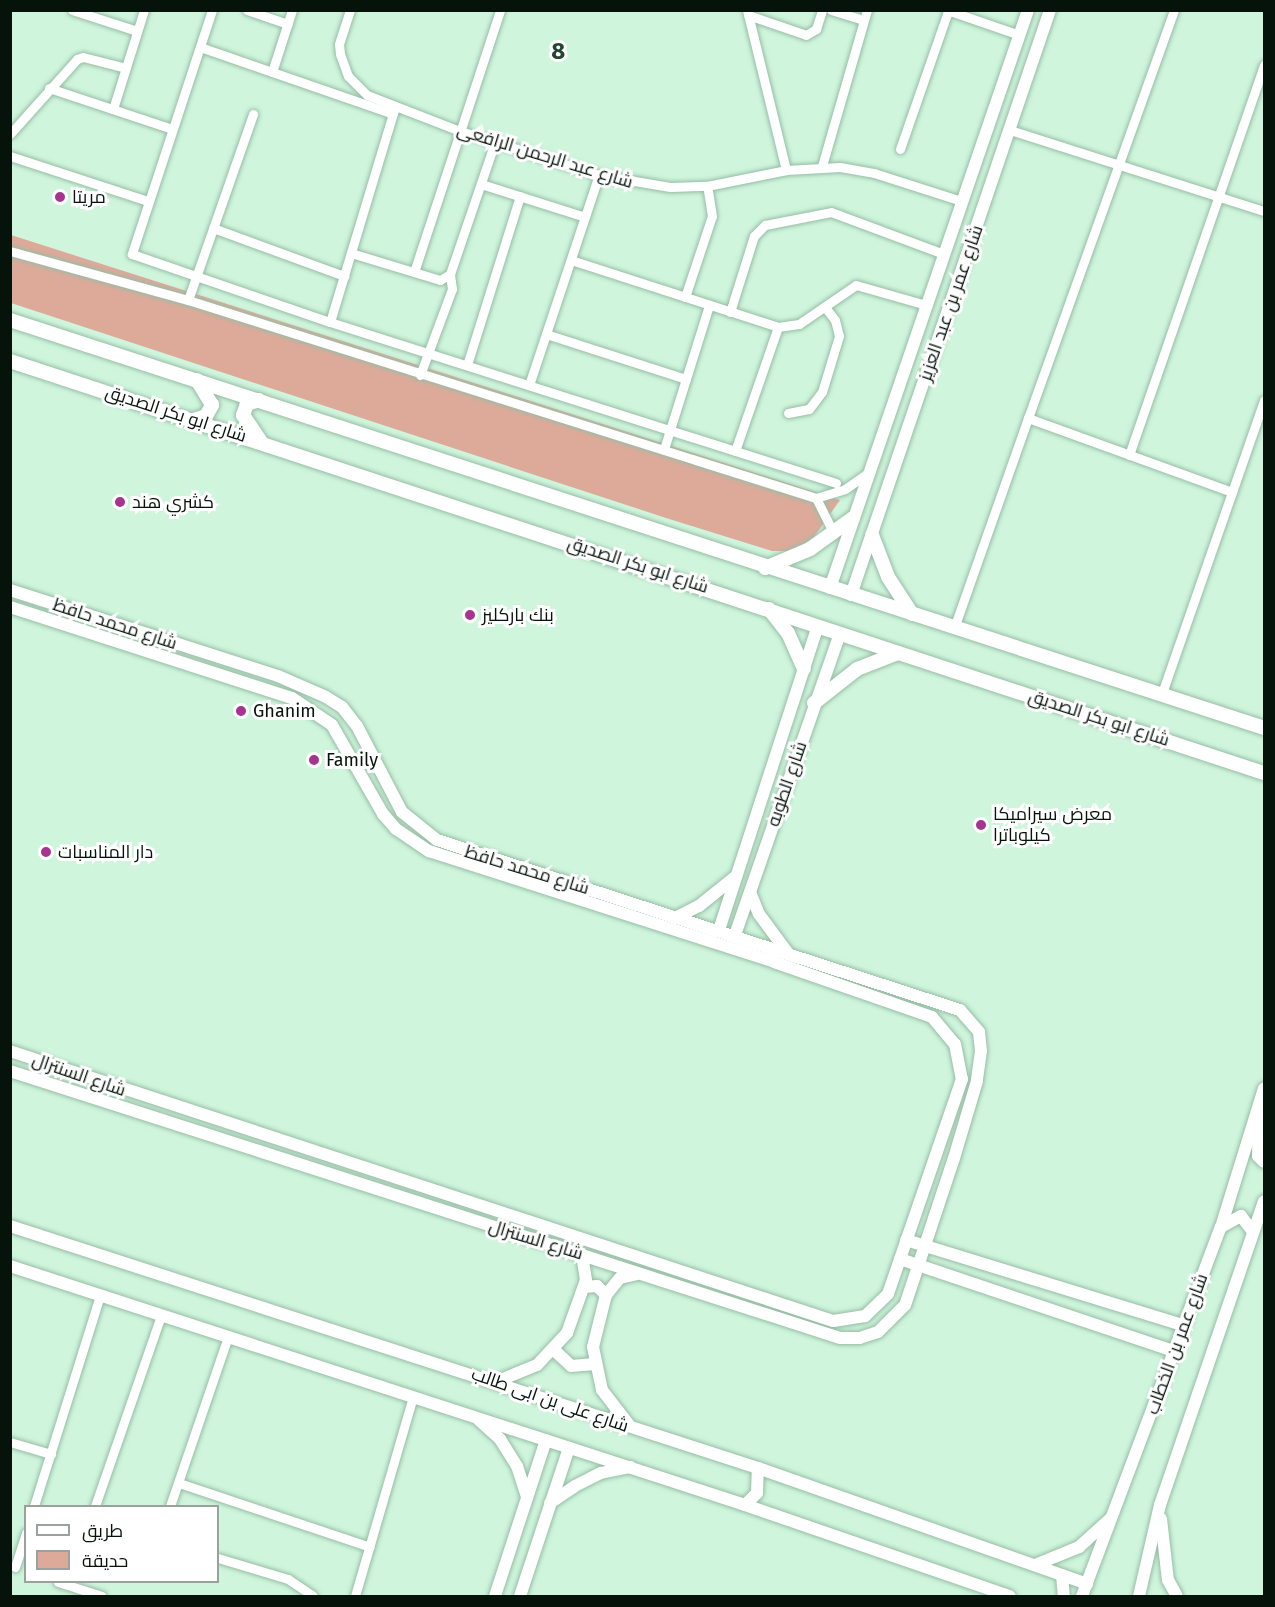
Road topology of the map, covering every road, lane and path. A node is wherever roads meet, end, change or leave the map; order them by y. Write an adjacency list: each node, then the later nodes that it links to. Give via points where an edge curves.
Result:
1 (72, 10): 18 (street)
2 (144, 10): 18 (street)
3 (212, 10): 20 (street)
4 (248, 10): 17 (street)
5 (292, 10): 17 (street)
6 (350, 10): 26 (street, شارع عبد الرحمن الرافعى, via 339,44 342,64 356,87)
7 (500, 10): 30 (street)
8 (822, 10): 15 (street, via 816,29 809,35)
9 (831, 10): 16 (street)
10 (867, 10): 16 (street)
11 (1028, 10): 19 (street, شارع عمر بن عبد العزيز)
12 (1050, 10): 29 (street, شارع عمر بن عبد العزيز)
13 (1174, 10): 35 (street)
14 (948, 11): 19 (street); 33 (street)
15 (747, 13): 37 (street)
16 (864, 20): 36 (street)
17 (288, 24): 23 (street)
18 (137, 31): 22 (street)
19 (1019, 35): 44 (street, شارع عمر بن عبد العزيز)
20 (200, 47): 23 (street); 28 (street)
21 (1264, 65): 42 (street)
22 (126, 68): 24 (street, via 83,57 66,67); 25 (street)
23 (272, 72): 26 (street)
24 (49, 88): 25 (street); 31 (street)
25 (112, 109): 28 (street)
26 (394, 111): 30 (street, شارع عبد الرحمن الرافعى); 49 (street)
27 (253, 114): 47 (street)
28 (172, 129): 43 (street)
29 (1010, 130): 35 (street); 67 (street, شارع عمر بن عبد العزيز)
30 (460, 131): 32 (street, شارع عبد الرحمن الرافعى); 52 (street)
31 (10, 134)
32 (495, 142): 38 (street, شارع عبد الرحمن الرافعى); 39 (street)
33 (900, 149)
34 (10, 156): 43 (street)
35 (1119, 163): 42 (street); 78 (street)
36 (822, 166): 37 (street, شارع عبد الرحمن الرافعى); 44 (street, شارع عبد الرحمن الرافعى, via 874,173)
37 (786, 170): 40 (street, شارع عبد الرحمن الرافعى)
38 (598, 175): 40 (street, شارع عبد الرحمن الرافعى, via 670,188); 46 (street)
39 (481, 184): 41 (street); 53 (street)
40 (707, 186): 56 (street, via 712,216)
41 (520, 196): 46 (street); 70 (street)
42 (1221, 197): 45 (street); 84 (street)
43 (148, 201): 54 (street, via 132,254)
44 (961, 201): 50 (street, شارع عمر بن عبد العزيز)
45 (1264, 212)
46 (585, 217): 51 (street)
47 (213, 228): 54 (street); 55 (street)
48 (10, 251): 57 (street)
49 (351, 253): 52 (street); 55 (street)
50 (944, 254): 59 (street, شارع عمر بن عبد العزيز); 61 (street, via 831,212 765,225 754,236)
51 (571, 260): 56 (street); 65 (street)
52 (414, 272): 53 (street, via 440,280)
53 (450, 274): 68 (street, via 452,289)
54 (197, 276): 57 (street); 63 (street)
55 (344, 276): 63 (street)
56 (685, 297): 58 (street)
57 (188, 300): 71 (street)
58 (709, 305): 61 (street); 72 (street)
59 (926, 305): 60 (street, via 856,285); 66 (street, شارع عمر بن عبد العزيز)
60 (825, 307): 64 (street, via 799,324); 77 (street, via 835,320 839,336 822,392 809,409)
61 (730, 312): 64 (street)
62 (10, 320): 73 (main road, شارع ابو بكر الصديق)
63 (330, 322): 68 (street)
64 (778, 327): 83 (street)
65 (546, 334): 72 (street); 74 (street)
66 (913, 342): 67 (street); 85 (street, شارع عمر بن عبد العزيز)
67 (936, 348): 92 (street, شارع عمر بن عبد العزيز)
68 (428, 353): 70 (street); 71 (street)
69 (10, 361): 79 (main road, شارع ابو بكر الصديق)
70 (467, 365): 74 (street)
71 (420, 375): 82 (street)
72 (686, 379): 80 (street)
73 (197, 380): 75 (main road, شارع ابو بكر الصديق); 79 (main road, via 212,405 206,416)
74 (529, 385): 80 (street)
75 (259, 400): 81 (main road, via 247,404 243,415); 93 (main road, شارع ابو بكر الصديق)
76 (1264, 400): 88 (street)
77 (788, 413)
78 (1028, 418): 84 (street); 103 (street)
79 (194, 420): 81 (main road, شارع ابو بكر الصديق)
80 (670, 430): 82 (street); 83 (street)
81 (262, 443): 98 (main road, شارع ابو بكر الصديق)
82 (664, 449): 89 (street)
83 (735, 451): 86 (street)
84 (1129, 455): 88 (street)
85 (868, 473): 89 (street, via 845,489); 90 (street, شارع عمر بن عبد العزيز)
86 (819, 478): 87 (street); 89 (street)
87 (836, 483)
88 (1232, 492): 108 (street)
89 (815, 497): 91 (street)
90 (853, 518): 91 (main road)
91 (841, 535): 92 (street, via 855,542); 93 (main road); 94 (street)
92 (870, 540): 96 (street, شارع عمر بن عبد العزيز); 100 (main road)
93 (765, 568): 94 (main road, شارع ابو بكر الصديق)
94 (830, 588): 96 (main road, شارع ابو بكر الصديق)
95 (10, 590): 99 (street, شارع محمد حافظ)
96 (851, 595): 100 (main road, شارع ابو بكر الصديق)
97 (10, 607): 102 (street, شارع محمد حافظ)
98 (768, 608): 101 (main road, شارع ابو بكر الصديق); 106 (main road, via 788,633)
99 (75, 611): 102 (street); 114 (street, شارع محمد حافظ, via 278,676 326,697 357,726 402,812 437,840)
100 (912, 614): 103 (main road, شارع ابو بكر الصديق)
101 (818, 626): 104 (main road, شارع ابو بكر الصديق); 106 (street, شارع الطوبه)
102 (70, 627): 126 (street, شارع محمد حافظ, via 270,690 313,710 332,725 383,814 396,829 429,851 932,1017 945,1029 961,1061 962,1079)
103 (954, 628): 108 (main road, شارع ابو بكر الصديق)
104 (840, 634): 105 (main road, شارع ابو بكر الصديق); 107 (street, شارع الطوبه)
105 (898, 652): 109 (main road, via 857,669); 111 (main road, شارع ابو بكر الصديق)
106 (804, 669): 107 (street); 112 (street, شارع الطوبه)
107 (824, 676): 109 (street, شارع الطوبه)
108 (1161, 696): 110 (main road, شارع ابو بكر الصديق)
109 (814, 703): 113 (street, شارع الطوبه)
110 (1264, 728)
111 (1264, 773)
112 (737, 875): 114 (street, via 719,892); 115 (street, شارع الطوبه)
113 (750, 892): 116 (street, شارع الطوبه); 117 (street, via 772,934)
114 (677, 917): 115 (street, شارع محمد حافظ)
115 (719, 930): 116 (street, شارع محمد حافظ)
116 (735, 935): 117 (street, شارع محمد حافظ)
117 (788, 953): 127 (street, شارع محمد حافظ, via 960,1010 973,1022 979,1032 978,1071)
118 (10, 1051): 120 (street, شارع السنترال)
119 (10, 1071): 122 (street, شارع السنترال)
120 (95, 1080): 122 (street, via 95,1090); 123 (street, شارع السنترال)
121 (1264, 1088): 124 (street, شارع عمر بن الخطاب)
122 (87, 1098): 125 (street, شارع السنترال)
123 (148, 1098): 125 (street, via 142,1106); 141 (street, شارع السنترال)
124 (1259, 1103): 128 (street, via 1258,1156); 131 (street, شارع عمر بن الخطاب)
125 (143, 1116): 135 (street, شارع السنترال)
126 (937, 1152): 127 (street); 133 (street, شارع السنترال)
127 (954, 1158): 134 (street, شارع السنترال)
128 (1264, 1162)
129 (1264, 1201): 132 (street, شارع عمر بن الخطاب)
130 (10, 1226): 155 (street, شارع على بن ابى طالب, via 238,1302)
131 (1221, 1227): 132 (street, via 1241,1216); 150 (street, شارع عمر بن الخطاب)
132 (1253, 1232): 172 (street, شارع عمر بن الخطاب)
133 (906, 1240): 134 (street); 136 (street, شارع السنترال)
134 (925, 1246): 137 (street, شارع السنترال); 140 (street)
135 (582, 1254): 139 (street, شارع السنترال); 142 (street, via 587,1271)
136 (900, 1259): 137 (street); 146 (street, شارع السنترال, via 888,1294 878,1307 849,1321 833,1321)
137 (918, 1265): 147 (street); 148 (street, شارع السنترال, via 905,1305 894,1320 878,1332 860,1338 840,1338)
138 (10, 1266): 143 (street, شارع على بن ابى طالب)
139 (644, 1274): 144 (street, via 620,1278); 145 (street, شارع السنترال)
140 (1029, 1277): 147 (street); 150 (street)
141 (714, 1282): 145 (street); 146 (street, شارع السنترال)
142 (584, 1287): 144 (street, via 597,1286); 152 (street, via 567,1333)
143 (100, 1295): 149 (street, شارع على بن ابى طالب); 162 (street)
144 (606, 1295): 154 (street, via 594,1336)
145 (711, 1296): 148 (street, شارع السنترال)
146 (762, 1297): 148 (street)
147 (1021, 1299): 153 (street)
148 (760, 1312)
149 (161, 1315): 151 (street, شارع على بن ابى طالب); 169 (street)
150 (1183, 1325): 153 (street, شارع عمر بن الخطاب)
151 (228, 1337): 156 (street, شارع على بن ابى طالب); 165 (street)
152 (554, 1350): 154 (street, via 571,1366); 155 (street, via 524,1372)
153 (1174, 1351): 173 (street, شارع عمر بن الخطاب)
154 (594, 1364): 158 (street, via 608,1401)
155 (496, 1381): 158 (street, شارع على بن ابى طالب)
156 (413, 1397): 157 (street, شارع على بن ابى طالب); 175 (street)
157 (476, 1418): 159 (street, شارع على بن ابى طالب); 166 (street, via 500,1439 517,1466)
158 (633, 1428): 164 (street, شارع على بن ابى طالب)
159 (546, 1440): 161 (street, شارع على بن ابى طالب); 166 (street)
160 (10, 1442): 162 (street)
161 (569, 1448): 163 (street, شارع على بن ابى طالب); 167 (street)
162 (51, 1454): 168 (street)
163 (630, 1467): 167 (street, via 592,1477); 171 (street, شارع على بن ابى طالب)
164 (758, 1468): 171 (street, via 757,1493); 177 (street, شارع على بن ابى طالب)
165 (179, 1483): 170 (street); 175 (street)
166 (527, 1497): 186 (street)
167 (550, 1503): 187 (street)
168 (34, 1505)
169 (95, 1505)
170 (170, 1505)
171 (745, 1505): 182 (street, شارع على بن ابى طالب)
172 (1160, 1505): 191 (street, شارع عمر بن الخطاب); 192 (street, via 1165,1562)
173 (1119, 1507): 177 (street, via 1085,1543); 181 (street, شارع عمر بن الخطاب)
174 (24, 1538): 178 (street)
175 (370, 1547): 185 (street)
176 (219, 1558): 184 (street, via 288,1579)
177 (1035, 1565): 179 (street, شارع على بن ابى طالب)
178 (13, 1566)
179 (1062, 1575): 181 (street, شارع على بن ابى طالب); 189 (street)
180 (64, 1583): 183 (street)
181 (1087, 1584): 190 (street, شارع عمر بن الخطاب)
182 (999, 1594): 188 (street, شارع على بن ابى طالب)
183 (100, 1596)
184 (312, 1596)
185 (355, 1596)
186 (495, 1596)
187 (520, 1596)
188 (1010, 1596)
189 (1064, 1596)
190 (1082, 1596)
191 (1142, 1596)
192 (1177, 1596)

